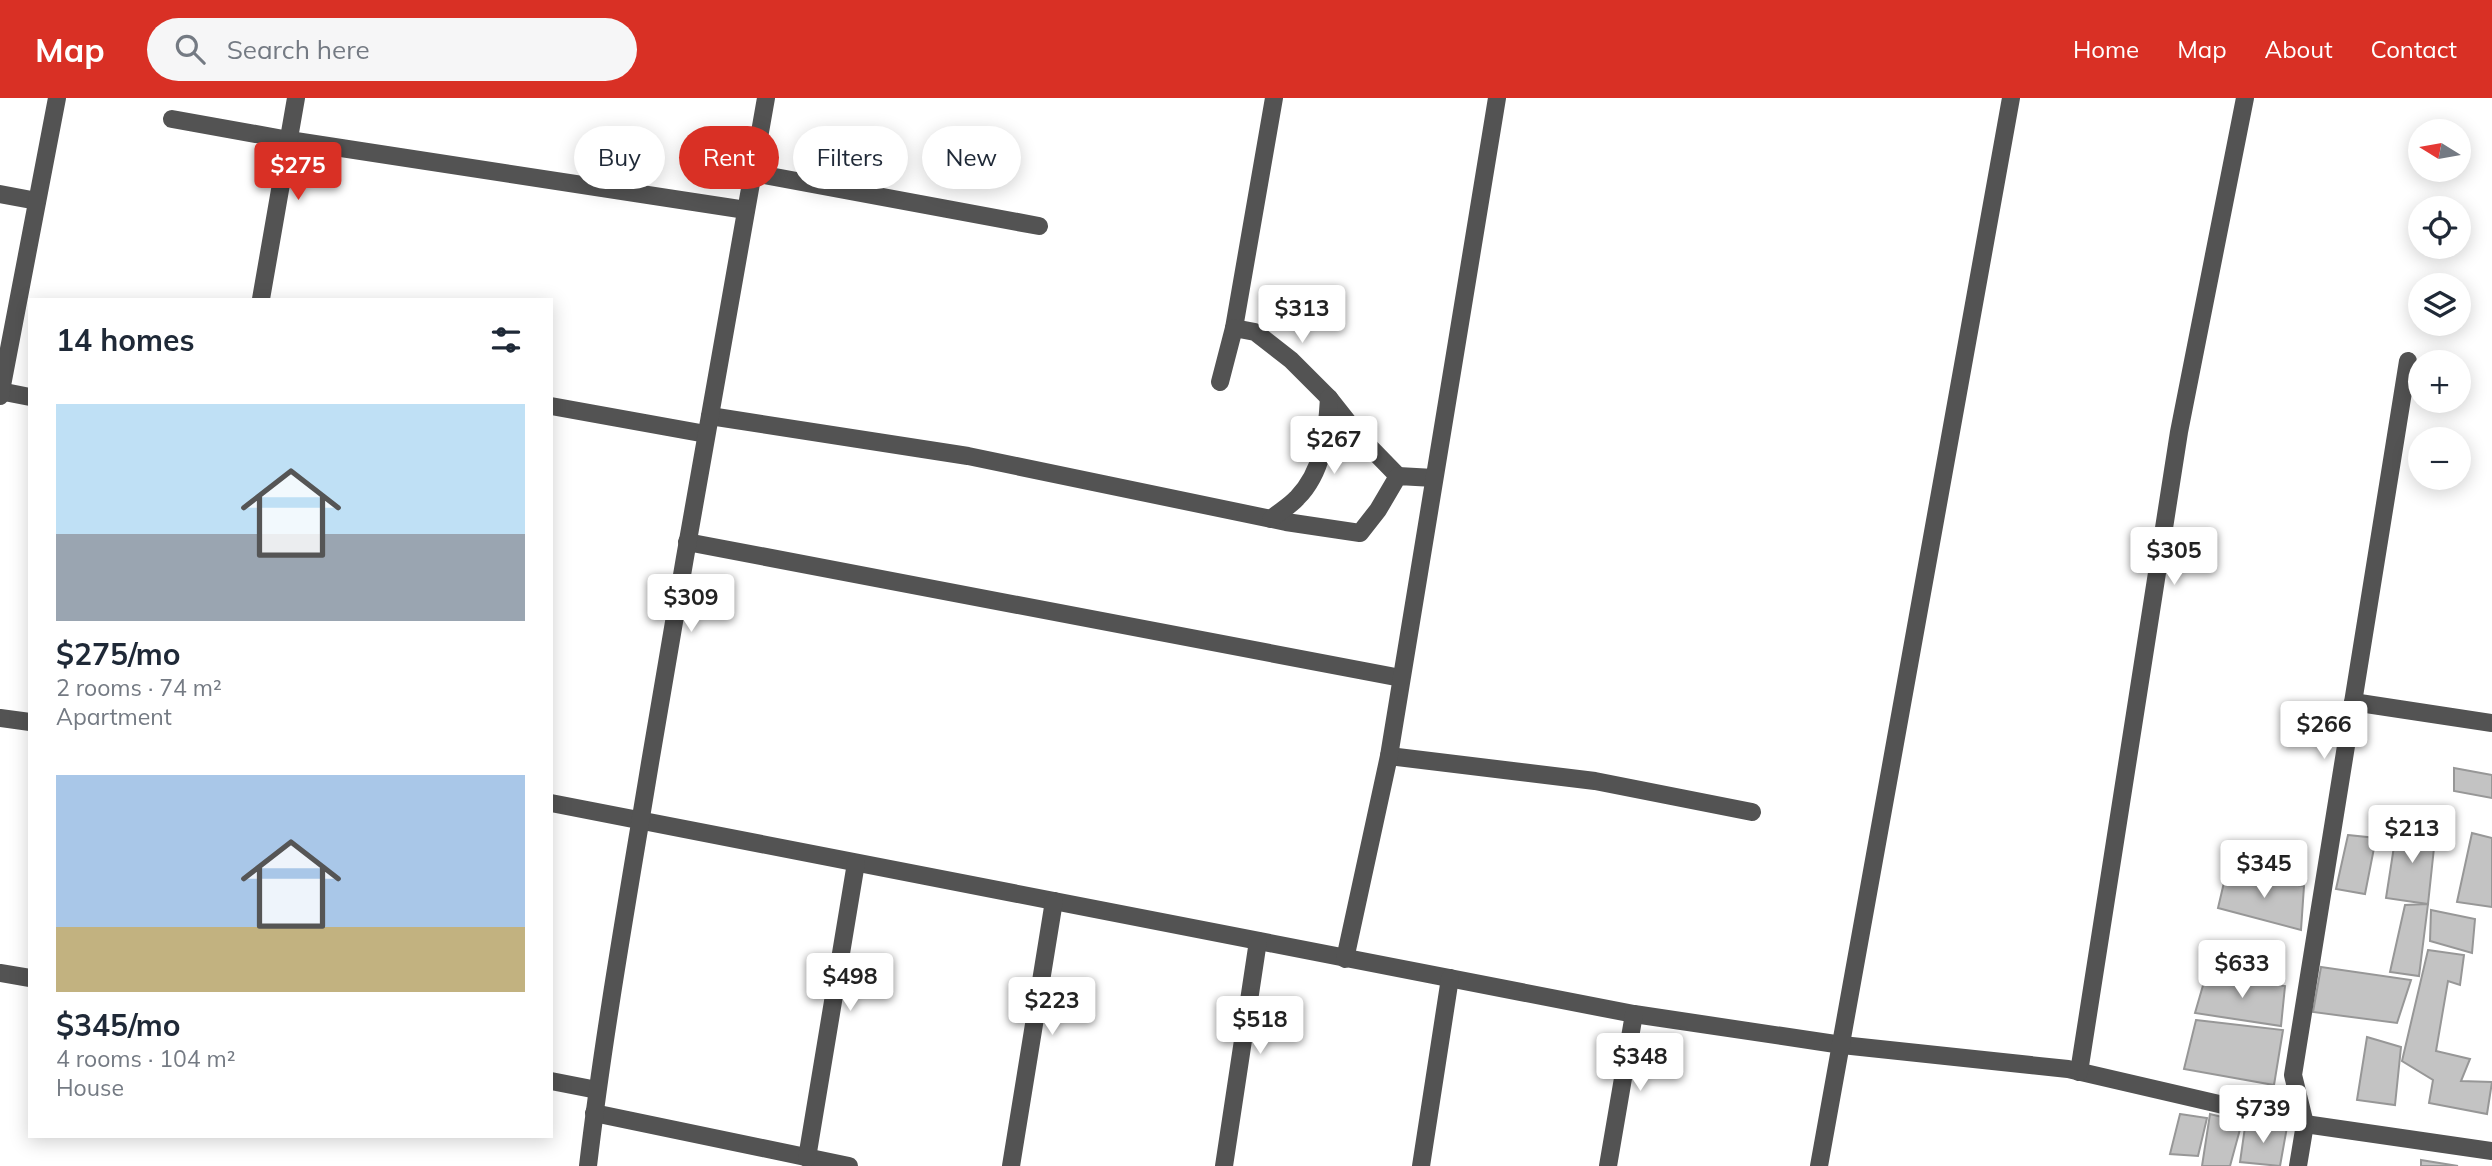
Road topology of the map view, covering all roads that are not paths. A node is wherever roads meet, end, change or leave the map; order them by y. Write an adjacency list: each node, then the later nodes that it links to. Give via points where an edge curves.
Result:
1 (57, 98): 14 (street)
2 (296, 98): 10 (street)
3 (766, 98): 9 (street)
4 (1274, 98): 18 (street)
5 (1497, 98): 27 (street)
6 (2011, 98): 47 (street)
7 (2245, 98): 48 (street, via 2179,432)
8 (172, 119): 10 (street)
9 (761, 126)
10 (289, 140): 15 (street); 17 (street)
11 (779, 178): 16 (street)
12 (750, 189): 15 (street)
13 (0, 194): 14 (street)
14 (37, 201): 21 (street)
15 (746, 210): 25 (street)
16 (1039, 226)
17 (261, 298)
18 (1234, 328): 20 (street); 23 (street, via 1255,332)
19 (2408, 361): 31 (street)
20 (1220, 382)
21 (0, 393): 22 (street)
22 (28, 397)
23 (1329, 398): 26 (street); 28 (street, via 1327,434 1318,465 1298,497)
24 (553, 405): 25 (street)
25 (708, 425): 28 (street, via 968,456); 29 (street)
26 (1398, 475): 27 (street); 28 (street, via 1360,533)
27 (1434, 478): 30 (street)
28 (1270, 519)
29 (687, 542): 30 (street); 38 (street)
30 (1401, 678): 35 (street)
31 (2353, 702): 34 (street); 52 (street, via 2292,1075)
32 (0, 718): 33 (street)
33 (28, 722)
34 (2492, 723)
35 (1389, 756): 37 (street, via 1595,781); 42 (street)
36 (553, 803): 38 (street)
37 (1752, 812)
38 (640, 821): 39 (street); 50 (street)
39 (856, 863): 40 (street); 54 (street)
40 (1054, 901): 41 (street); 57 (street)
41 (1258, 941): 42 (street); 58 (street)
42 (1345, 960): 45 (street)
43 (0, 973): 44 (street)
44 (28, 978)
45 (1450, 978): 46 (street); 59 (street)
46 (1634, 1014): 47 (street); 60 (street)
47 (1842, 1045): 48 (street); 61 (street)
48 (2079, 1072): 52 (street)
49 (553, 1081): 50 (street)
50 (597, 1090): 51 (street)
51 (594, 1113): 54 (street); 55 (street)
52 (2305, 1124): 53 (street); 62 (street)
53 (2492, 1151)
54 (807, 1158): 56 (street)
55 (588, 1166)
56 (849, 1166)
57 (1012, 1166)
58 (1224, 1166)
59 (1421, 1166)
60 (1608, 1166)
61 (1819, 1166)
62 (2298, 1166)

